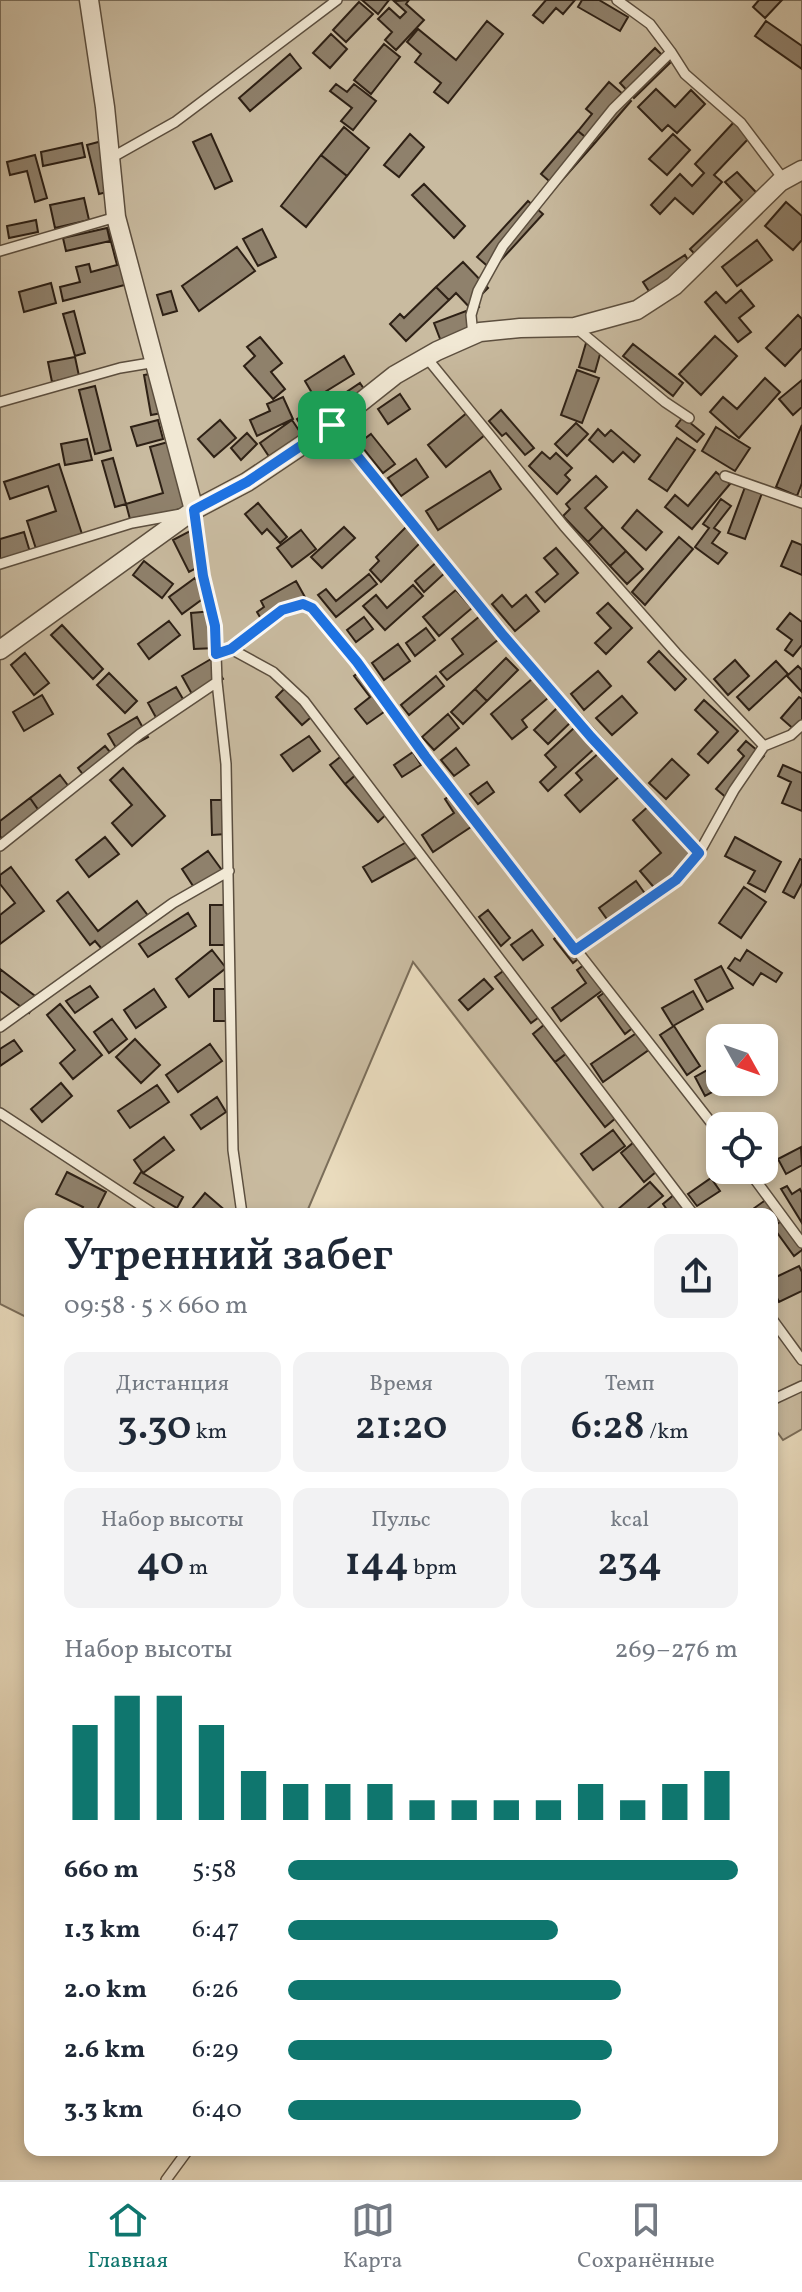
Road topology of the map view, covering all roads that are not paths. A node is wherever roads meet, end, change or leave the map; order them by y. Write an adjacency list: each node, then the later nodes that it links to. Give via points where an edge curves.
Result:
1 (89, 0): 5 (street)
2 (337, 0): 5 (lane, via 175,122)
3 (617, 0): 4 (lane, via 650,24)
4 (671, 52): 7 (lane, via 685,74 741,123); 11 (lane, via 613,109 503,246 478,291 471,315)
5 (111, 159): 8 (street)
6 (802, 170): 7 (street)
7 (784, 180): 10 (street, via 674,286 637,310)
8 (116, 217): 9 (lane); 13 (street)
9 (0, 251)
10 (575, 327): 11 (street); 15 (lane)
11 (473, 336): 12 (street)
12 (426, 357): 16 (street); 26 (lane, via 564,526)
13 (156, 362): 14 (lane); 19 (street)
14 (0, 402)
15 (689, 418)
16 (332, 425): 19 (street, via 247,482); 28 (lane, via 502,634)
17 (725, 476): 18 (lane)
18 (802, 503)
19 (190, 512): 20 (lane, via 132,523); 22 (street); 23 (lane, via 215,626)
20 (0, 564)
21 (231, 649): 23 (lane); 30 (lane, via 282,610 303,604 312,608); 37 (lane, via 273,672 304,701)
22 (0, 650)
23 (216, 654): 24 (lane)
24 (217, 682): 27 (lane, via 140,734); 29 (lane)
25 (802, 725): 26 (lane)
26 (764, 746): 28 (lane)
27 (0, 846)
28 (699, 853): 30 (lane, via 676,880)
29 (229, 871): 31 (lane, via 173,903); 36 (lane, via 233,1150)
30 (575, 950): 33 (lane)
31 (0, 1027)
32 (0, 1113): 35 (lane)
33 (706, 1116)
34 (758, 1184): 38 (lane)
35 (145, 1208)
36 (241, 1208)
37 (688, 1208)
38 (776, 1208)
39 (778, 1211): 40 (lane)
40 (802, 1243)
41 (778, 1327): 42 (lane)
42 (802, 1360)
43 (802, 1386): 44 (lane)
44 (778, 1397)
45 (184, 2156): 46 (lane)
46 (166, 2180)

